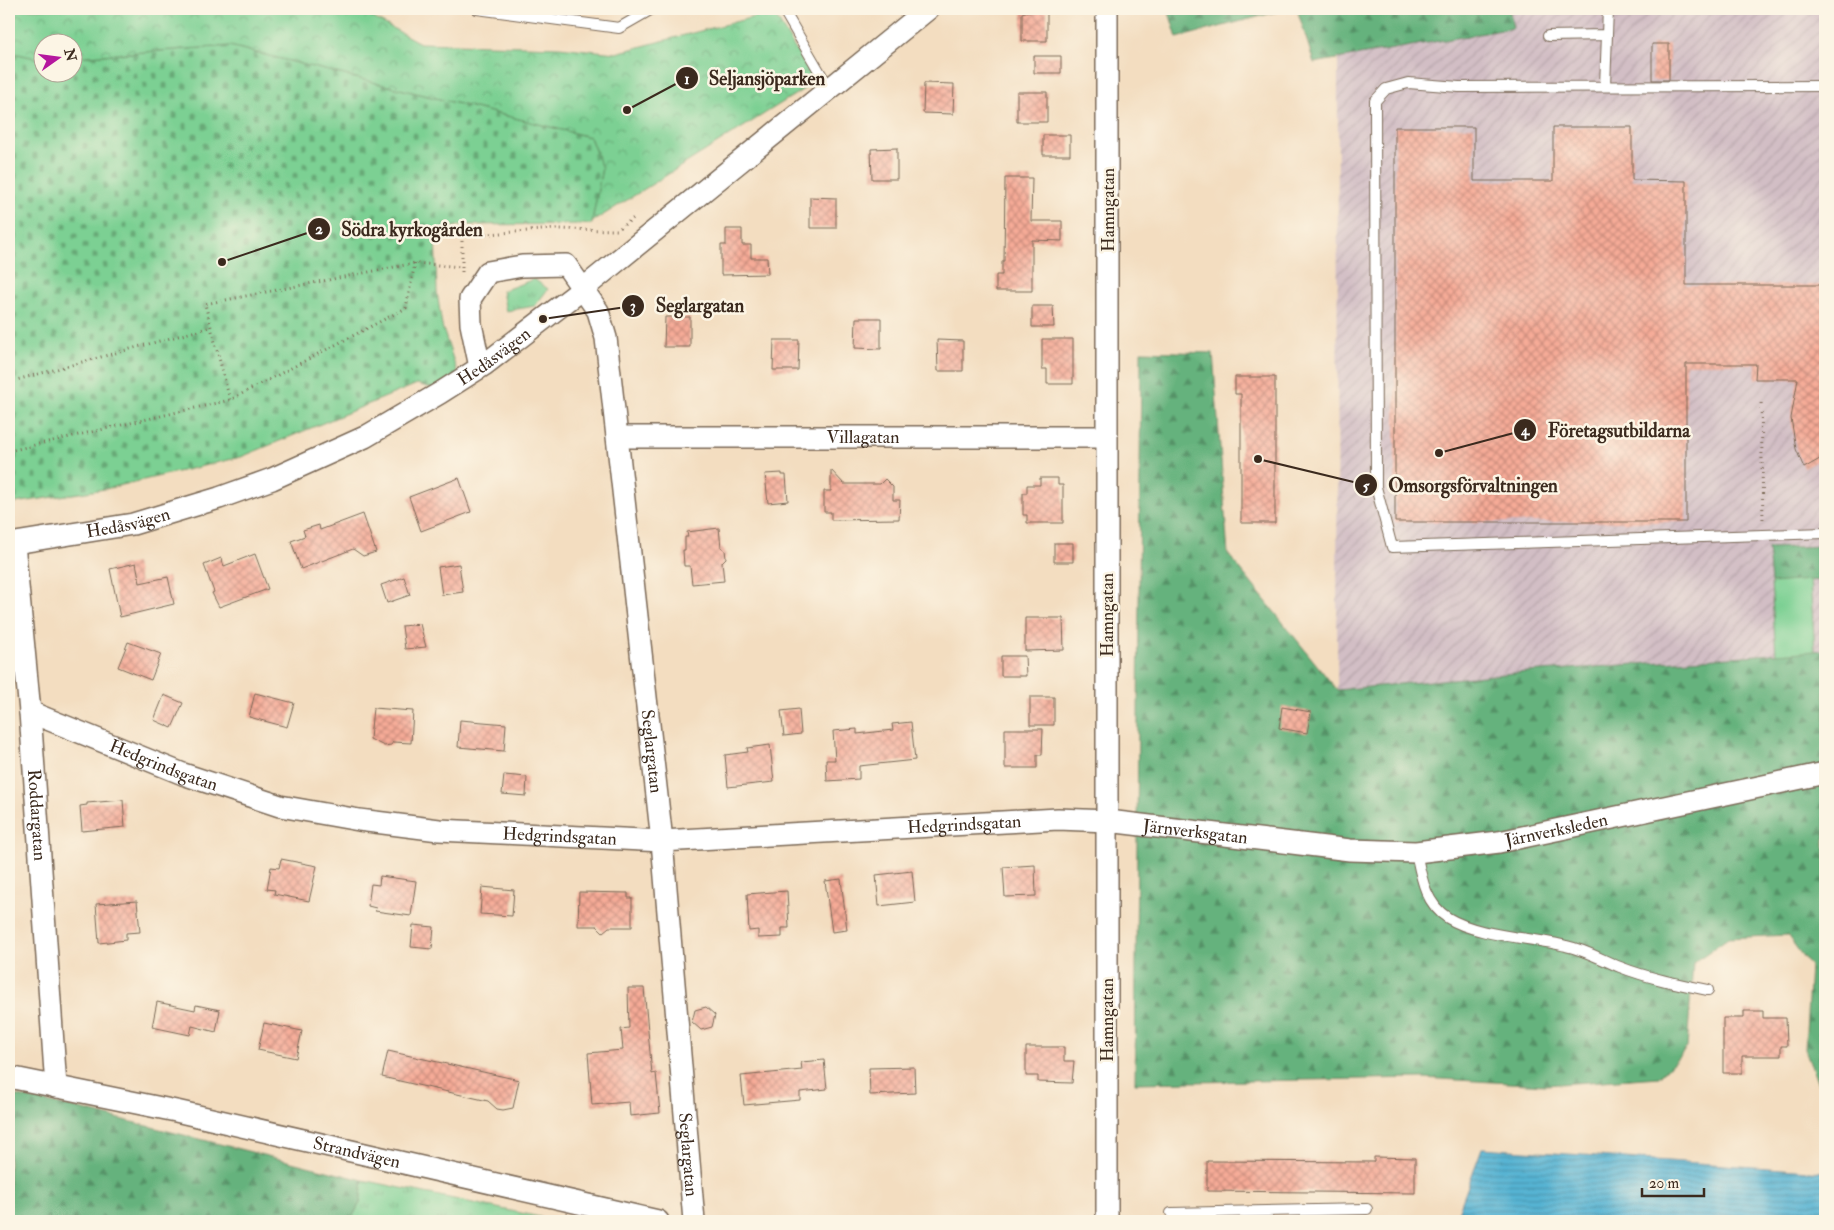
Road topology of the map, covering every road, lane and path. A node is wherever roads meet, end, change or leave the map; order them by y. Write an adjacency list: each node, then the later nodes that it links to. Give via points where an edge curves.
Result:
1 (477, 9): 2 (lane, via 619,28)
2 (652, 9)
3 (783, 9): 11 (lane)
4 (928, 9): 11 (street, Hedåsvägen)
5 (1107, 9): 23 (street, Hamngatan)
6 (1608, 9): 7 (lane)
7 (1607, 35): 8 (lane); 9 (lane)
8 (1548, 36)
9 (1605, 86): 10 (lane); 26 (lane, via 1408,83 1386,89 1375,101 1376,487 1392,547)
10 (1825, 86)
11 (829, 88): 16 (street, Hedåsvägen)
12 (640, 213): 14 (path, via 617,230 554,229 462,236)
13 (415, 263): 14 (path); 17 (path, via 205,304); 21 (path, via 406,308)
14 (462, 267): 15 (path)
15 (462, 276)
16 (584, 288): 18 (street, Hedåsvägen); 18 (street, Seglargatan, via 566,265 522,266 488,272 470,299 471,324); 22 (street, Seglargatan, via 598,311 606,338)
17 (211, 327): 19 (path); 21 (path)
18 (480, 367): 27 (street, Hedåsvägen, via 366,437 272,479 133,524)
19 (9, 382)
20 (1761, 398): 26 (path)
21 (230, 400): 24 (path)
22 (619, 437): 23 (street, Villagatan); 31 (street, Seglargatan)
23 (1106, 437): 30 (street, Hamngatan)
24 (9, 451)
25 (1825, 533): 26 (lane)
26 (1763, 535)
27 (11, 544): 28 (street, Roddargatan)
28 (30, 712): 31 (street, Hedgrindsgatan, via 183,774 280,806 439,830); 36 (street, Roddargatan)
29 (1825, 773): 33 (street, Järnverksleden, via 1499,842)
30 (1108, 821): 31 (street, Hedgrindsgatan, via 1058,819); 32 (street, Järnverksgatan); 42 (street, Hamngatan)
31 (662, 841): 41 (street, Seglargatan)
32 (1284, 843): 33 (street, Järnverksleden)
33 (1416, 852): 34 (lane, via 1428,896 1434,907 1448,919 1493,933 1566,946 1670,983)
34 (1708, 990)
35 (9, 1077): 36 (street, Strandvägen)
36 (56, 1087): 40 (street, Strandvägen, via 176,1111)
37 (1367, 1209): 39 (lane)
38 (1171, 1213): 39 (lane)
39 (1228, 1217)
40 (658, 1221)
41 (694, 1221)
42 (1107, 1221)

